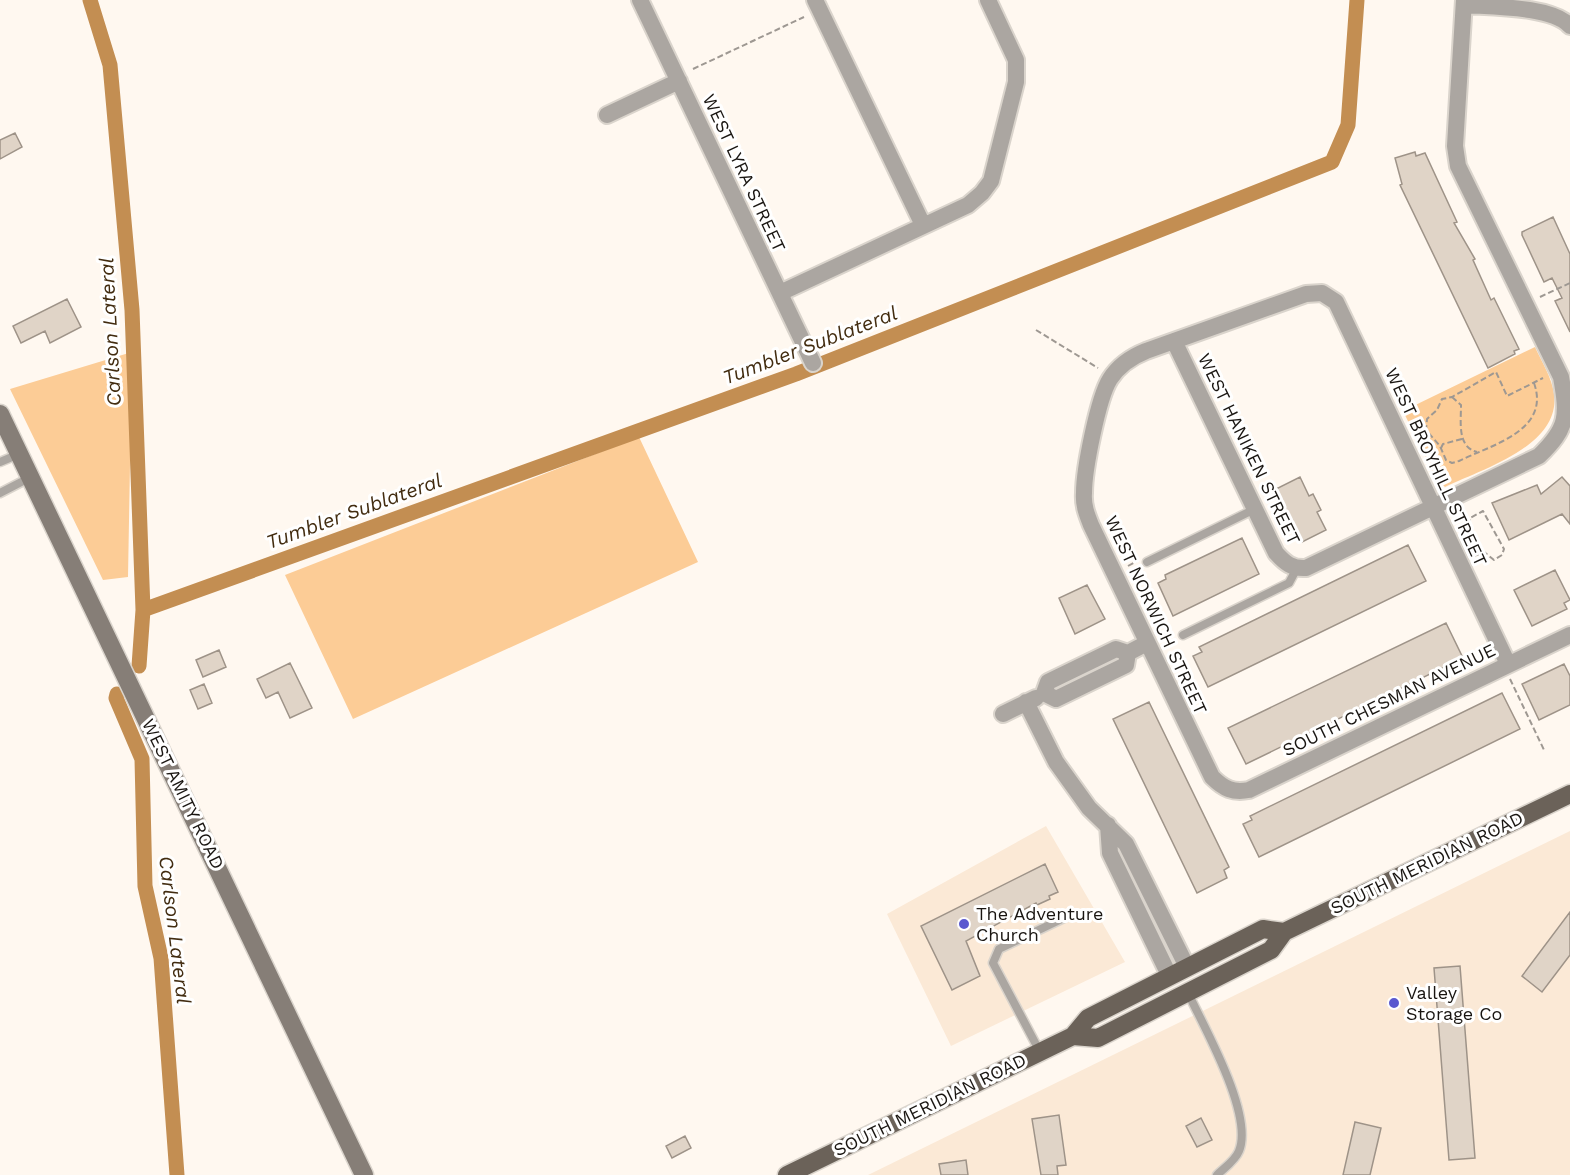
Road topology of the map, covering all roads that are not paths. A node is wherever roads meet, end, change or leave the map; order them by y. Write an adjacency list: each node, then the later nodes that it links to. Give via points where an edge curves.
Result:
1 (640, 0): 6 (street, WEST LYRA STREET)
2 (815, 0): 8 (street)
3 (988, 0): 8 (street, via 1016,60 1016,82 997,166 982,193 968,205)
4 (1464, 2): 5 (street, via 1546,13); 17 (street, via 1455,146 1458,166 1561,378 1565,402 1563,426 1539,456)
5 (1570, 26)
6 (679, 81): 7 (street); 9 (street, WEST LYRA STREET)
7 (607, 115)
8 (923, 225): 9 (street)
9 (780, 293): 11 (street, WEST LYRA STREET)
10 (1174, 341): 17 (street, WEST BROYHILL STREET, via 1306,294 1322,293 1336,302); 18 (street, WEST HANIKEN STREET); 23 (street, WEST NORWICH STREET, via 1128,360 1105,375 1085,484 1084,506 1091,525)
11 (813, 363)
12 (0, 414): 13 (main road, WEST AMITY ROAD)
13 (19, 453): 14 (lane); 15 (main road, WEST AMITY ROAD)
14 (0, 462)
15 (31, 477): 16 (lane); 37 (main road, WEST AMITY ROAD)
16 (0, 493)
17 (1433, 507): 20 (street, via 1306,568); 24 (street, WEST BROYHILL STREET)
18 (1255, 509): 19 (lane); 20 (street, WEST HANIKEN STREET, via 1276,553)
19 (1147, 562)
20 (1297, 568): 21 (lane, via 1288,583)
21 (1183, 634)
22 (1570, 635): 24 (street, SOUTH CHESMAN AVENUE)
23 (1147, 643): 25 (street, via 1128,652 1116,650 1048,682 1044,693); 27 (street, WEST NORWICH STREET, via 1212,777)
24 (1508, 669): 27 (street, SOUTH CHESMAN AVENUE, via 1249,790)
25 (1026, 702): 26 (street); 29 (street, via 1056,762 1089,808)
26 (1003, 714)
27 (1223, 788)
28 (1570, 794): 31 (main road, SOUTH MERIDIAN ROAD)
29 (1108, 825): 32 (street, via 1126,844); 33 (street, via 1110,853)
30 (1068, 916): 36 (lane, via 999,949 993,963)
31 (1281, 932): 32 (main road, SOUTH MERIDIAN ROAD, via 1263,929); 34 (main road, SOUTH MERIDIAN ROAD, via 1271,950)
32 (1187, 967): 33 (main road, SOUTH MERIDIAN ROAD); 35 (main road, via 1175,986)
33 (1169, 975): 35 (main road, SOUTH MERIDIAN ROAD, via 1088,1018)
34 (1188, 993): 35 (main road, SOUTH MERIDIAN ROAD, via 1098,1038); 39 (lane, via 1227,1074 1236,1102 1239,1150)
35 (1078, 1036): 36 (main road, SOUTH MERIDIAN ROAD)
36 (1040, 1052): 38 (main road, SOUTH MERIDIAN ROAD)
37 (364, 1175)
38 (787, 1175)
39 (1217, 1175)

